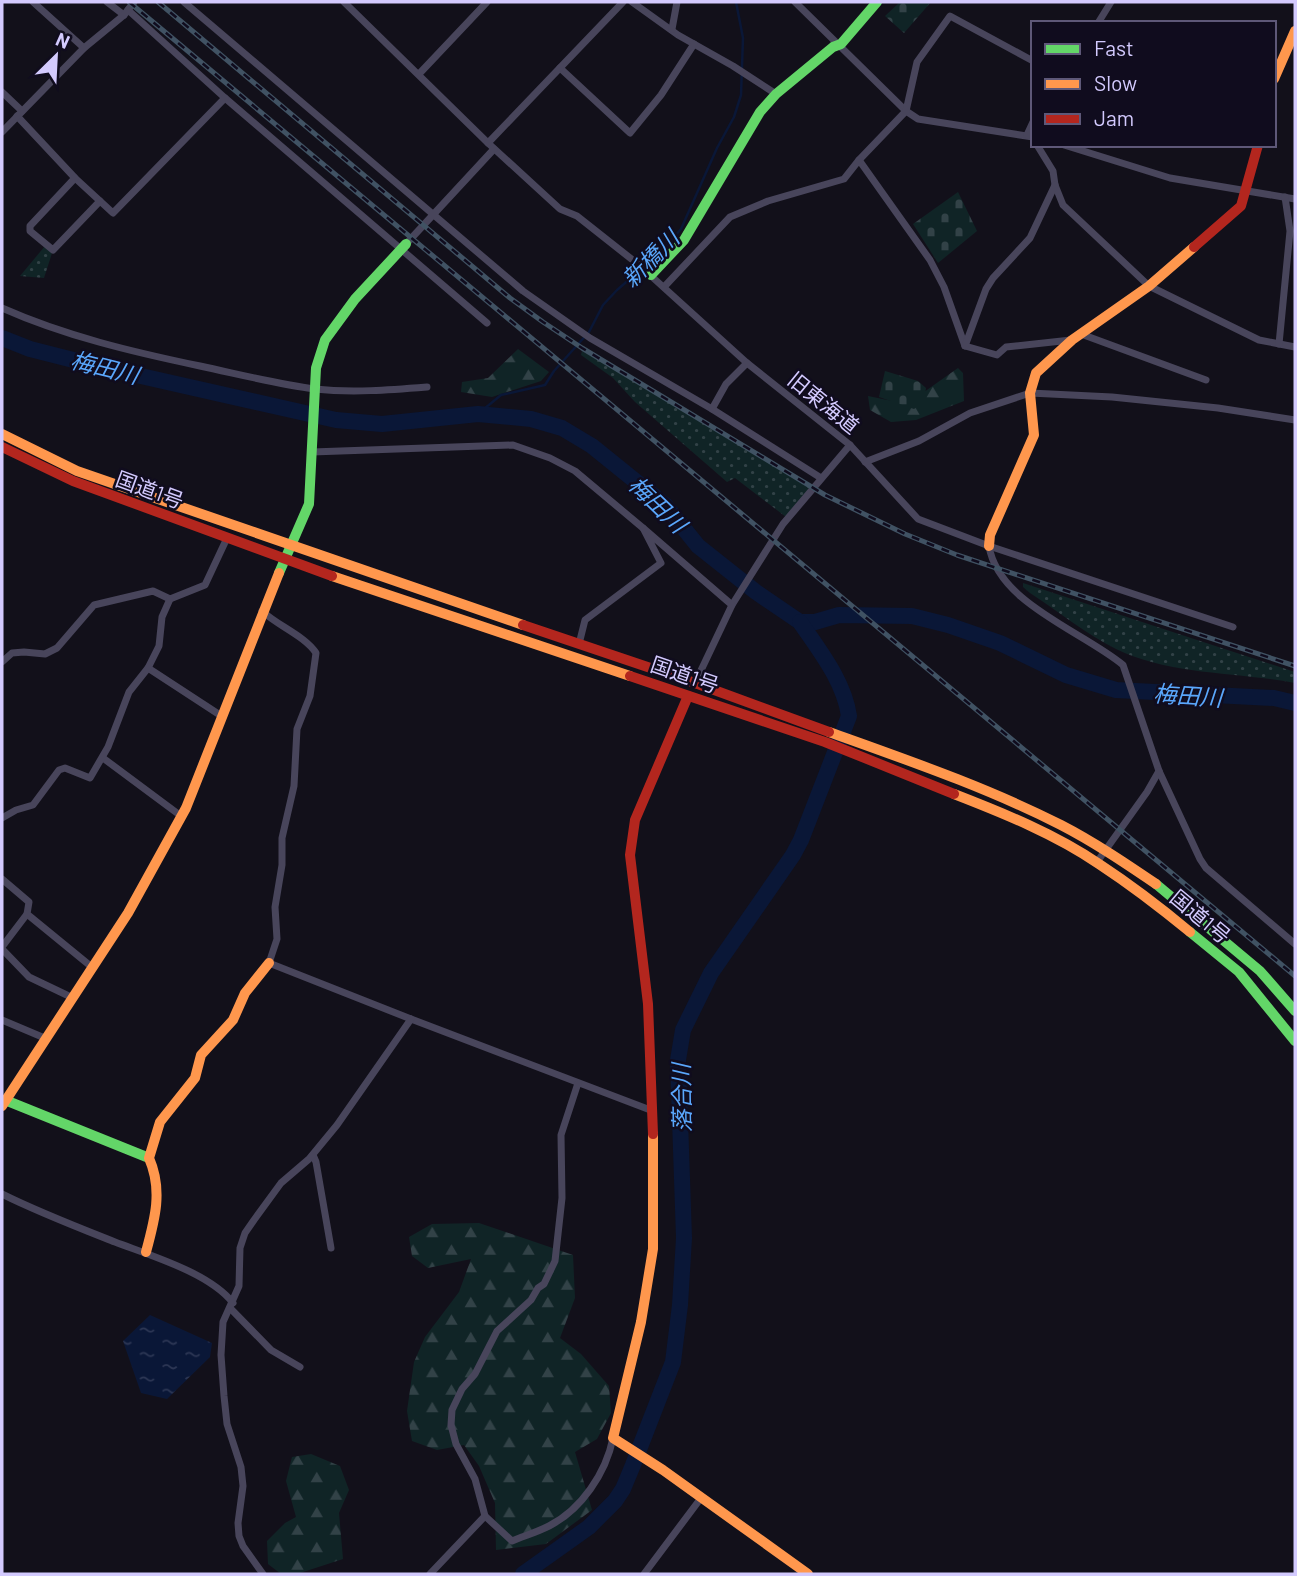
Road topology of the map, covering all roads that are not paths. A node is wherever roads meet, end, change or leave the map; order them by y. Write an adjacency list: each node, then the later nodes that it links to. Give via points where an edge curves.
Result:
1 (33, 2): 19 (street)
2 (107, 2): 13 (street)
3 (134, 2): 13 (street)
4 (184, 2): 42 (street)
5 (344, 2): 22 (street, 旧東海道)
6 (487, 2): 22 (street)
7 (623, 2): 21 (street)
8 (632, 2): 15 (street)
9 (677, 2): 15 (street)
10 (795, 2): 18 (street)
11 (877, 2): 18 (main road)
12 (1111, 2): 14 (street)
13 (126, 13): 19 (street); 26 (street)
14 (1099, 21)
15 (671, 29): 17 (street)
16 (1295, 31): 23 (main road)
17 (694, 44): 21 (street, via 630,132); 25 (street)
18 (838, 45): 25 (main road); 27 (street)
19 (84, 48): 28 (street)
20 (1031, 60): 27 (street, via 950,16 917,62)
21 (560, 68): 31 (street)
22 (419, 74): 31 (street, 旧東海道)
23 (1276, 74)
24 (2, 92): 28 (street)
25 (775, 94): 44 (main road, via 684,240)
26 (225, 98): 41 (street, via 113,213); 43 (street)
27 (906, 111): 30 (street, via 918,119); 35 (street)
28 (20, 113): 29 (street); 36 (street)
29 (2, 132)
30 (1031, 137)
31 (491, 146): 42 (street); 44 (street, 旧東海道, via 560,209 577,216)
32 (1038, 147): 37 (street, via 1053,171)
33 (1070, 147): 38 (street, via 1170,178)
34 (1257, 147): 38 (main road)
35 (859, 160): 46 (street, via 844,179 768,201 730,218); 51 (street, via 930,260)
36 (75, 178): 41 (street); 41 (street, via 30,226 45,246 53,250)
37 (1055, 185): 45 (street, via 1063,205); 51 (street, via 1030,238 986,289)
38 (1246, 191): 39 (street); 45 (main road, via 1241,206)
39 (1285, 197): 40 (street); 50 (street, via 1290,231)
40 (1295, 199)
41 (100, 201)
42 (433, 216): 43 (street); 58 (street, via 523,291 590,338)
43 (404, 246): 48 (street); 56 (main road, via 325,340 316,368)
44 (649, 273): 46 (street, 旧東海道)
45 (1149, 286): 49 (main road); 50 (street, via 1259,340)
46 (664, 287): 53 (street, 旧東海道)
47 (2, 308): 56 (street, via 110,346)
48 (487, 323)
49 (1076, 337): 51 (street, via 1006,347 997,355); 54 (street); 57 (main road, via 1036,373)
50 (1279, 344): 52 (street)
51 (965, 346)
52 (1295, 348)
53 (747, 363): 58 (street, via 726,384); 61 (street, 旧東海道)
54 (1206, 380)
55 (427, 387): 56 (street)
56 (316, 392): 63 (main road)
57 (1030, 393): 59 (street, via 1205,406); 64 (street, via 970,413 919,441); 69 (main road, via 1034,435)
58 (712, 409): 65 (street)
59 (1295, 420)
60 (2, 434): 68 (main road, 国道1号, via 77,471)
61 (850, 445): 64 (street, 旧東海道); 65 (street)
62 (2, 447): 67 (main road, 国道1号, via 73,481)
63 (312, 448): 66 (street, via 513,445 575,471); 68 (main road, via 309,504)
64 (865, 462): 69 (street, 旧東海道, via 918,519)
65 (821, 478): 72 (street, via 783,524)
66 (643, 528): 72 (street); 75 (street, via 661,563 585,620)
67 (227, 538): 70 (main road, 国道1号); 71 (street, via 205,585)
68 (290, 546): 70 (main road); 75 (main road, 国道1号)
69 (989, 546): 74 (street, 旧東海道); 84 (street, via 1007,585 1123,665)
70 (284, 559): 73 (main road); 79 (main road, 国道1号)
71 (170, 598): 76 (street, via 153,591 94,605 57,648 45,654 12,653); 77 (street, via 162,617 159,646)
72 (733, 604): 78 (street)
73 (262, 611): 80 (main road); 93 (street, via 316,653 310,696 297,729 294,786 282,838 275,906 277,939)
74 (1233, 627)
75 (579, 644): 78 (main road, 国道1号)
76 (2, 662)
77 (148, 668): 80 (street); 83 (street, via 129,692)
78 (695, 683): 81 (main road, 国道1号)
79 (688, 696): 81 (main road, 国道1号); 103 (main road, via 635,820 630,855 648,1004)
80 (223, 717): 85 (main road)
81 (827, 737): 82 (main road, 国道1号)
82 (854, 747): 87 (main road, 国道1号, via 975,785); 88 (main road, 国道1号, via 1012,817)
83 (103, 758): 85 (street); 86 (street, via 89,778 59,770 33,805)
84 (1159, 771): 87 (street); 91 (street, via 1206,868)
85 (181, 817): 94 (main road)
86 (2, 818)
87 (1104, 849): 88 (street); 96 (main road, 国道1号, via 1160,886 1239,951)
88 (1097, 862): 100 (main road, 国道1号, via 1239,972)
89 (2, 879): 90 (street, via 29,902)
90 (27, 914): 92 (street); 94 (street)
91 (1295, 943)
92 (2, 948): 95 (street, via 29,977)
93 (269, 963): 98 (street); 105 (main road, via 245,993 233,1020 201,1055 195,1078 160,1122)
94 (93, 968): 95 (main road)
95 (73, 998): 99 (main road)
96 (1295, 1011)
97 (2, 1020): 99 (street)
98 (411, 1020): 101 (street); 104 (street)
99 (47, 1039): 102 (main road)
100 (1295, 1041)
101 (578, 1083): 103 (street); 113 (street, via 561,1135 562,1198 555,1261 544,1284 490,1342 452,1410 456,1444 475,1479)
102 (4, 1103): 105 (main road)
103 (653, 1111): 111 (main road, via 653,1250)
104 (313, 1155): 107 (street); 109 (street, via 281,1184 245,1233 239,1286)
105 (149, 1158): 108 (main road, via 159,1207)
106 (2, 1194): 108 (street)
107 (331, 1248)
108 (146, 1252): 109 (street, via 218,1289)
109 (231, 1306): 110 (street, via 271,1350); 114 (street, via 223,1322 221,1354 228,1424 243,1486 239,1536)
110 (300, 1367)
111 (613, 1438): 112 (main road); 113 (street, via 603,1470 588,1493 551,1525 512,1541)
112 (701, 1498): 116 (street); 117 (main road)
113 (485, 1516): 115 (street)
114 (263, 1574)
115 (430, 1574)
116 (644, 1574)
117 (808, 1574)

